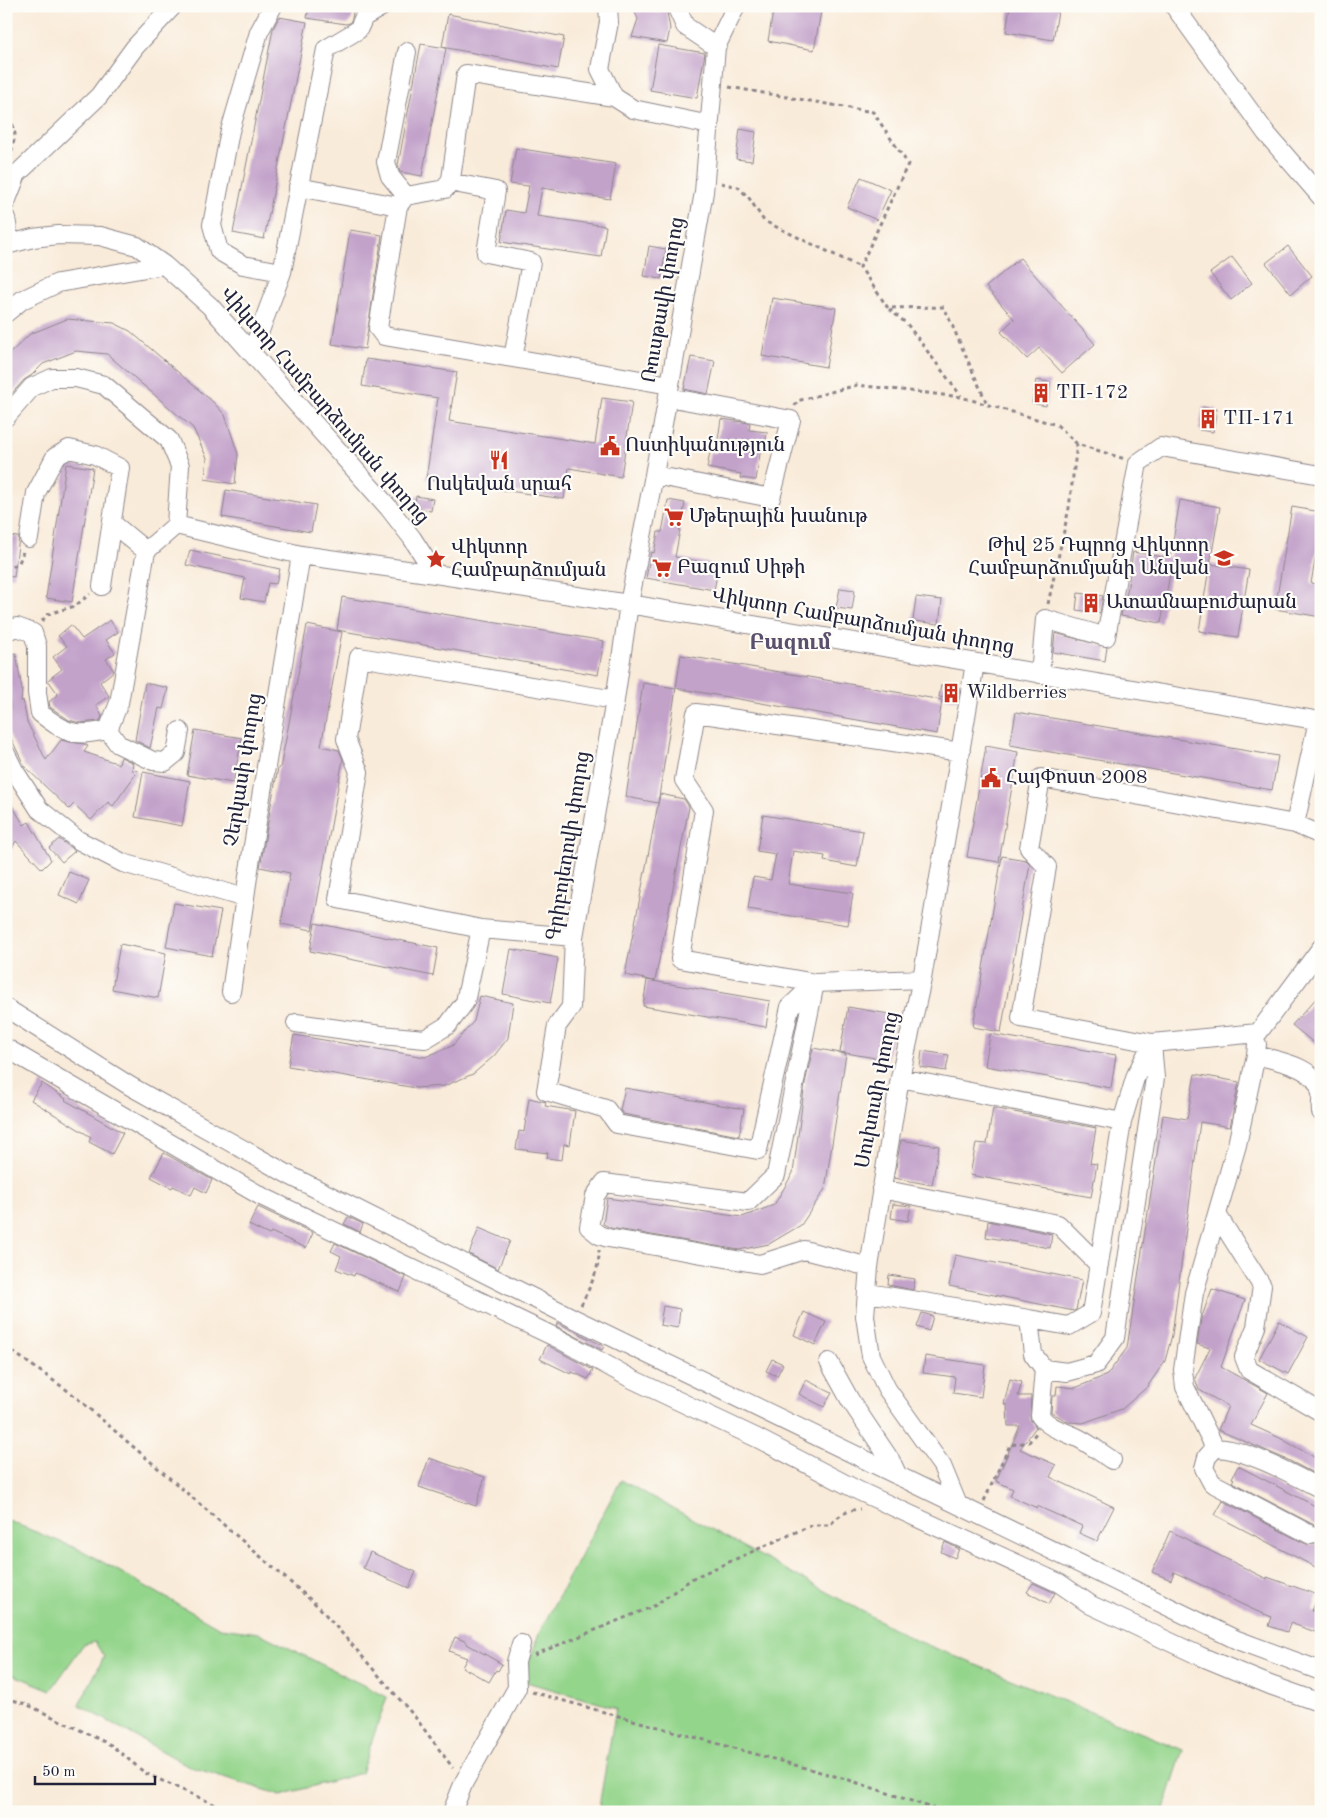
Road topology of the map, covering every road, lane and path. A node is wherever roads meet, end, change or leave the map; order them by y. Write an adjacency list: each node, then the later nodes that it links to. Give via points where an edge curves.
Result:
1 (173, 6): 14 (street, via 135,47 99,96)
2 (273, 6): 25 (street, via 259,32 230,131 212,225 220,251 243,264)
3 (383, 6): 17 (street, via 364,17 358,30 326,49)
4 (608, 6): 11 (street, via 609,22 600,69)
5 (676, 6): 8 (street, via 685,26)
6 (736, 6): 8 (street, Ռուսթավի փողոց)
7 (1174, 6): 18 (street, via 1266,133)
8 (716, 47): 10 (street, Ռուսթավի փողոց)
9 (407, 52): 19 (street, via 386,162)
10 (713, 84): 13 (street, Ռուսթավի փողոց); 24 (path, via 873,112 908,164)
11 (614, 97): 13 (street, via 633,109); 16 (street, via 466,74)
12 (6, 122): 14 (path, via 12,122 15,134 9,166)
13 (710, 124): 15 (street, Ռուսթավի փողոց)
14 (17, 174): 20 (street)
15 (705, 181): 24 (path, via 738,187 764,221); 30 (street, Ռուսթավի փողոց)
16 (449, 182): 19 (street, via 445,189); 29 (street, via 496,191 486,253 531,262)
17 (298, 187): 19 (street); 25 (street)
18 (1321, 197)
19 (402, 201): 29 (street, via 378,328 384,336)
20 (6, 202)
21 (6, 218): 22 (street)
22 (8, 244): 23 (street, Վիկտոր Համբարձումյան փողոց, via 58,235 100,236 137,246)
23 (164, 265): 27 (street, via 58,283 22,300); 28 (street, Վիկտոր Համբարձումյան փողոց, via 210,306)
24 (860, 267): 26 (path)
25 (282, 272): 28 (street)
26 (888, 308): 31 (path, via 907,324); 32 (path, via 944,307)
27 (6, 313)
28 (252, 352): 45 (street, Վիկտոր Համբարձումյան փողոց, via 388,506)
29 (513, 358): 30 (street)
30 (669, 391): 34 (street); 37 (street, Ռուսթավի փողոց)
31 (961, 397): 32 (path); 34 (path, via 857,384 797,401)
32 (988, 406): 35 (path, via 1057,425)
33 (6, 417): 40 (street, via 32,387 52,378 76,378 104,385 168,440 180,466)
34 (791, 420): 37 (street, via 771,498)
35 (1077, 444): 36 (path); 48 (path, via 1070,508)
36 (1138, 463): 38 (street, via 1161,447); 48 (street, via 1106,637)
37 (654, 475): 47 (street, Ռուսթավի փողոց)
38 (1321, 475)
39 (112, 523): 41 (street, via 120,468 95,455 69,449 55,457 36,493); 42 (street); 46 (street)
40 (176, 525): 42 (street); 43 (street)
41 (29, 538): 44 (path, via 19,563)
42 (146, 551): 55 (street, via 119,704)
43 (301, 555): 45 (street); 61 (street, Չերկասի փողոց)
44 (6, 570)
45 (435, 574): 47 (street, Վիկտոր Համբարձումյան փողոց)
46 (102, 586): 50 (path, via 75,606 48,614)
47 (629, 604): 51 (street, Վիկտոր Համբարձումյան փողոց); 53 (street, Գրիբոյեդովի փողոց)
48 (1045, 619): 52 (street)
49 (6, 631): 50 (street, via 16,627)
50 (33, 633): 55 (street, via 37,646 40,713 62,729 85,734)
51 (976, 663): 52 (street, Վիկտոր Համբարձումյան փողոց); 57 (street, Սուխումի փողոց)
52 (1040, 674): 54 (street, Վիկտոր Համբարձումյան փողոց)
53 (615, 700): 62 (street, via 359,656 346,739 359,772 338,899); 63 (street, Գրիբոյեդովի փողոց)
54 (1319, 721): 59 (street)
55 (108, 730): 56 (street, via 118,744 165,762 176,753)
56 (180, 731)
57 (960, 752): 65 (street, Սուխումի փողոց); 66 (street, via 696,713 684,780 704,810 680,959)
58 (6, 754): 61 (street, via 39,809 78,840 123,864)
59 (1295, 824): 60 (street); 71 (street, via 1041,778 1029,848 1047,867 1021,1018)
60 (1321, 835)
61 (245, 898): 67 (street, Չերկասի փողոց)
62 (481, 929): 63 (street); 69 (street, via 465,1002 448,1025 425,1039)
63 (574, 937): 66 (street, Գրիբոյեդովի փողոց, via 571,1007 557,1026 546,1092 606,1109 617,1124 758,1150 790,1006)
64 (1321, 948): 70 (street)
65 (922, 979): 66 (street); 74 (street, Սուխումի փողոց)
66 (815, 983): 81 (street, via 776,1175 748,1202 604,1184 595,1196 589,1227 608,1238 760,1264 804,1250)
67 (231, 992)
68 (6, 1008): 83 (street, via 130,1086 289,1176)
69 (296, 1023)
70 (1258, 1033): 71 (street); 73 (street)
71 (1152, 1043): 76 (street, via 1136,1075); 87 (street, via 1155,1078 1115,1338 1096,1364 1067,1372)
72 (6, 1048): 94 (street, via 260,1196 561,1340 632,1379)
73 (1256, 1055): 75 (street, via 1296,1066 1312,1076 1321,1091); 78 (street)
74 (900, 1078): 76 (street); 77 (street, Սուխումի փողոց)
75 (1321, 1112)
76 (1122, 1122): 80 (street)
77 (881, 1189): 80 (street, via 1058,1224); 81 (street, Սուխումի փողոց)
78 (1218, 1216): 88 (street, via 1262,1286 1256,1327 1244,1357 1249,1370); 90 (street, via 1194,1292 1183,1370 1185,1388)
79 (600, 1254): 83 (path, via 594,1277)
80 (1099, 1265): 84 (street, via 1091,1312 1069,1326)
81 (869, 1268): 82 (street, Սուխումի փողոց)
82 (868, 1293): 84 (street); 95 (street, Սուխումի փողոց, via 865,1316 871,1356 887,1389 942,1466)
83 (575, 1319): 92 (street)
84 (1030, 1319): 87 (street, via 1033,1354)
85 (6, 1347): 104 (path, via 71,1393 320,1607 415,1717)
86 (829, 1362): 92 (street)
87 (1044, 1369): 89 (street)
88 (1321, 1412)
89 (1040, 1416): 91 (street, via 1052,1428 1078,1438); 96 (path, via 1038,1430 1029,1442 1010,1445)
90 (1215, 1448): 93 (street, via 1228,1448); 97 (street, via 1207,1457 1204,1468 1212,1483)
91 (1112, 1460)
92 (898, 1476): 95 (street)
93 (1321, 1489)
94 (869, 1495): 99 (path, via 863,1509 850,1510 830,1524 812,1525 692,1578 654,1606); 103 (street, via 1060,1583 1091,1605 1200,1656)
95 (958, 1505): 96 (street)
96 (978, 1514): 100 (street, via 1237,1640)
97 (1311, 1535)
98 (521, 1644): 99 (street)
99 (516, 1662): 101 (street)
100 (1321, 1671)
101 (517, 1688): 104 (street); 107 (path, via 848,1780)
102 (6, 1698): 105 (path, via 26,1704 110,1745 145,1773 218,1806)
103 (1321, 1703)
104 (464, 1782): 106 (street)
105 (244, 1812)
106 (452, 1812)
107 (944, 1812)

